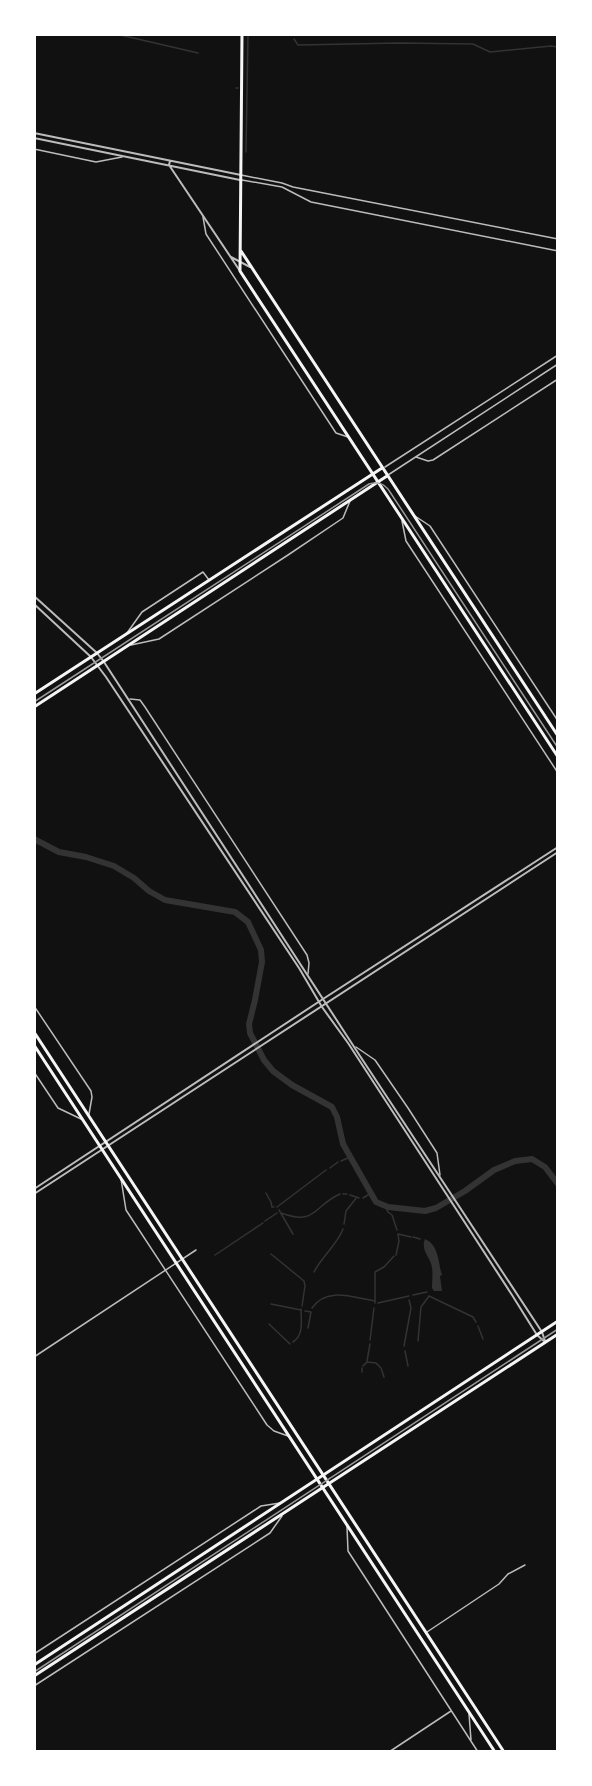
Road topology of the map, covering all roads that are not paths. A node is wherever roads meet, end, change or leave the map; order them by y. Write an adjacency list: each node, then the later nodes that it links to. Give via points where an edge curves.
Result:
1 (242, 34): 6 (main road)
2 (34, 135): 4 (street); 5 (street)
3 (34, 149): 4 (street, via 96,162)
4 (123, 156): 5 (street)
5 (170, 163): 6 (street); 9 (street)
6 (241, 177): 7 (street); 8 (street, via 282,187); 11 (main road)
7 (300, 189): 8 (street); 10 (street)
8 (297, 195): 12 (street, via 323,205)
9 (203, 216): 13 (street); 20 (street, via 208,238 291,365 336,433)
10 (558, 239)
11 (240, 250): 14 (main road); 15 (main road)
12 (558, 251)
13 (231, 257): 14 (street); 16 (street)
14 (240, 262): 15 (street); 16 (main road)
15 (252, 267): 22 (main road)
16 (240, 271): 20 (main road)
17 (558, 355): 22 (street)
18 (558, 364): 21 (street)
19 (558, 379): 21 (street, via 433,460)
20 (348, 437): 23 (main road)
21 (415, 457): 24 (street)
22 (382, 468): 23 (main road); 24 (main road)
23 (372, 473): 25 (main road); 29 (main road)
24 (387, 476): 25 (main road); 27 (main road)
25 (378, 483): 26 (main road); 28 (main road)
26 (350, 501): 33 (main road); 33 (street, via 341,520 159,639)
27 (412, 514): 41 (street, via 430,526); 42 (main road)
28 (402, 520): 43 (main road); 44 (street, via 406,541)
29 (210, 581): 32 (main road); 32 (street, via 203,572 141,613)
30 (34, 596): 34 (street)
31 (34, 604): 35 (street)
32 (125, 635): 34 (main road)
33 (130, 645): 36 (main road)
34 (97, 653): 35 (main road); 36 (street)
35 (91, 657): 37 (street); 38 (main road)
36 (104, 662): 37 (main road); 39 (street)
37 (98, 666): 40 (main road); 49 (street)
38 (34, 694)
39 (127, 698): 47 (street); 47 (street, via 142,702 182,763 307,955)
40 (34, 707)
41 (558, 722)
42 (558, 736)
43 (558, 757)
44 (558, 774)
45 (558, 848): 48 (street)
46 (558, 852): 50 (street)
47 (308, 975): 48 (street)
48 (323, 999): 49 (street); 50 (street)
49 (319, 1002): 52 (street); 54 (street)
50 (326, 1004): 52 (street); 56 (street)
51 (34, 1006): 58 (street, via 91,1091)
52 (322, 1007): 54 (street); 64 (street)
53 (34, 1032): 58 (main road)
54 (262, 1042): 60 (street)
55 (34, 1046): 59 (main road)
56 (354, 1046): 63 (street); 63 (street, via 375,1060 408,1108 437,1153)
57 (34, 1072): 59 (street, via 58,1108)
58 (89, 1114): 60 (main road)
59 (82, 1119): 61 (main road)
60 (108, 1143): 61 (street); 68 (main road)
61 (101, 1148): 62 (main road); 65 (street)
62 (121, 1178): 69 (main road); 70 (street, via 125,1208)
63 (440, 1179): 64 (street)
64 (446, 1191): 66 (street)
65 (34, 1192)
66 (455, 1204): 72 (street); 74 (street)
67 (196, 1250): 68 (street)
68 (183, 1259): 69 (street); 78 (main road)
69 (176, 1264): 70 (street); 77 (main road)
70 (165, 1271): 76 (street); 77 (street, via 267,1425)
71 (558, 1321): 72 (main road)
72 (542, 1332): 74 (main road); 75 (street)
73 (558, 1334): 75 (main road)
74 (537, 1335): 75 (street); 78 (main road)
75 (545, 1342): 80 (main road)
76 (34, 1357)
77 (289, 1437): 79 (main road)
78 (323, 1475): 79 (main road); 80 (main road)
79 (317, 1479): 81 (main road); 82 (main road)
80 (329, 1483): 81 (main road); 86 (main road)
81 (322, 1488): 83 (main road); 84 (main road)
82 (280, 1503): 87 (street, via 261,1506); 88 (main road)
83 (284, 1513): 89 (main road); 90 (street, via 270,1533)
84 (347, 1526): 91 (main road); 92 (street, via 348,1551)
85 (525, 1565): 86 (street)
86 (426, 1632): 97 (main road)
87 (34, 1654)
88 (34, 1665)
89 (34, 1676)
90 (34, 1686)
91 (469, 1710): 93 (street); 96 (main road)
92 (452, 1711): 93 (street); 94 (street)
93 (471, 1741): 95 (street)
94 (389, 1752)
95 (478, 1752)
96 (495, 1752)
97 (504, 1752)

